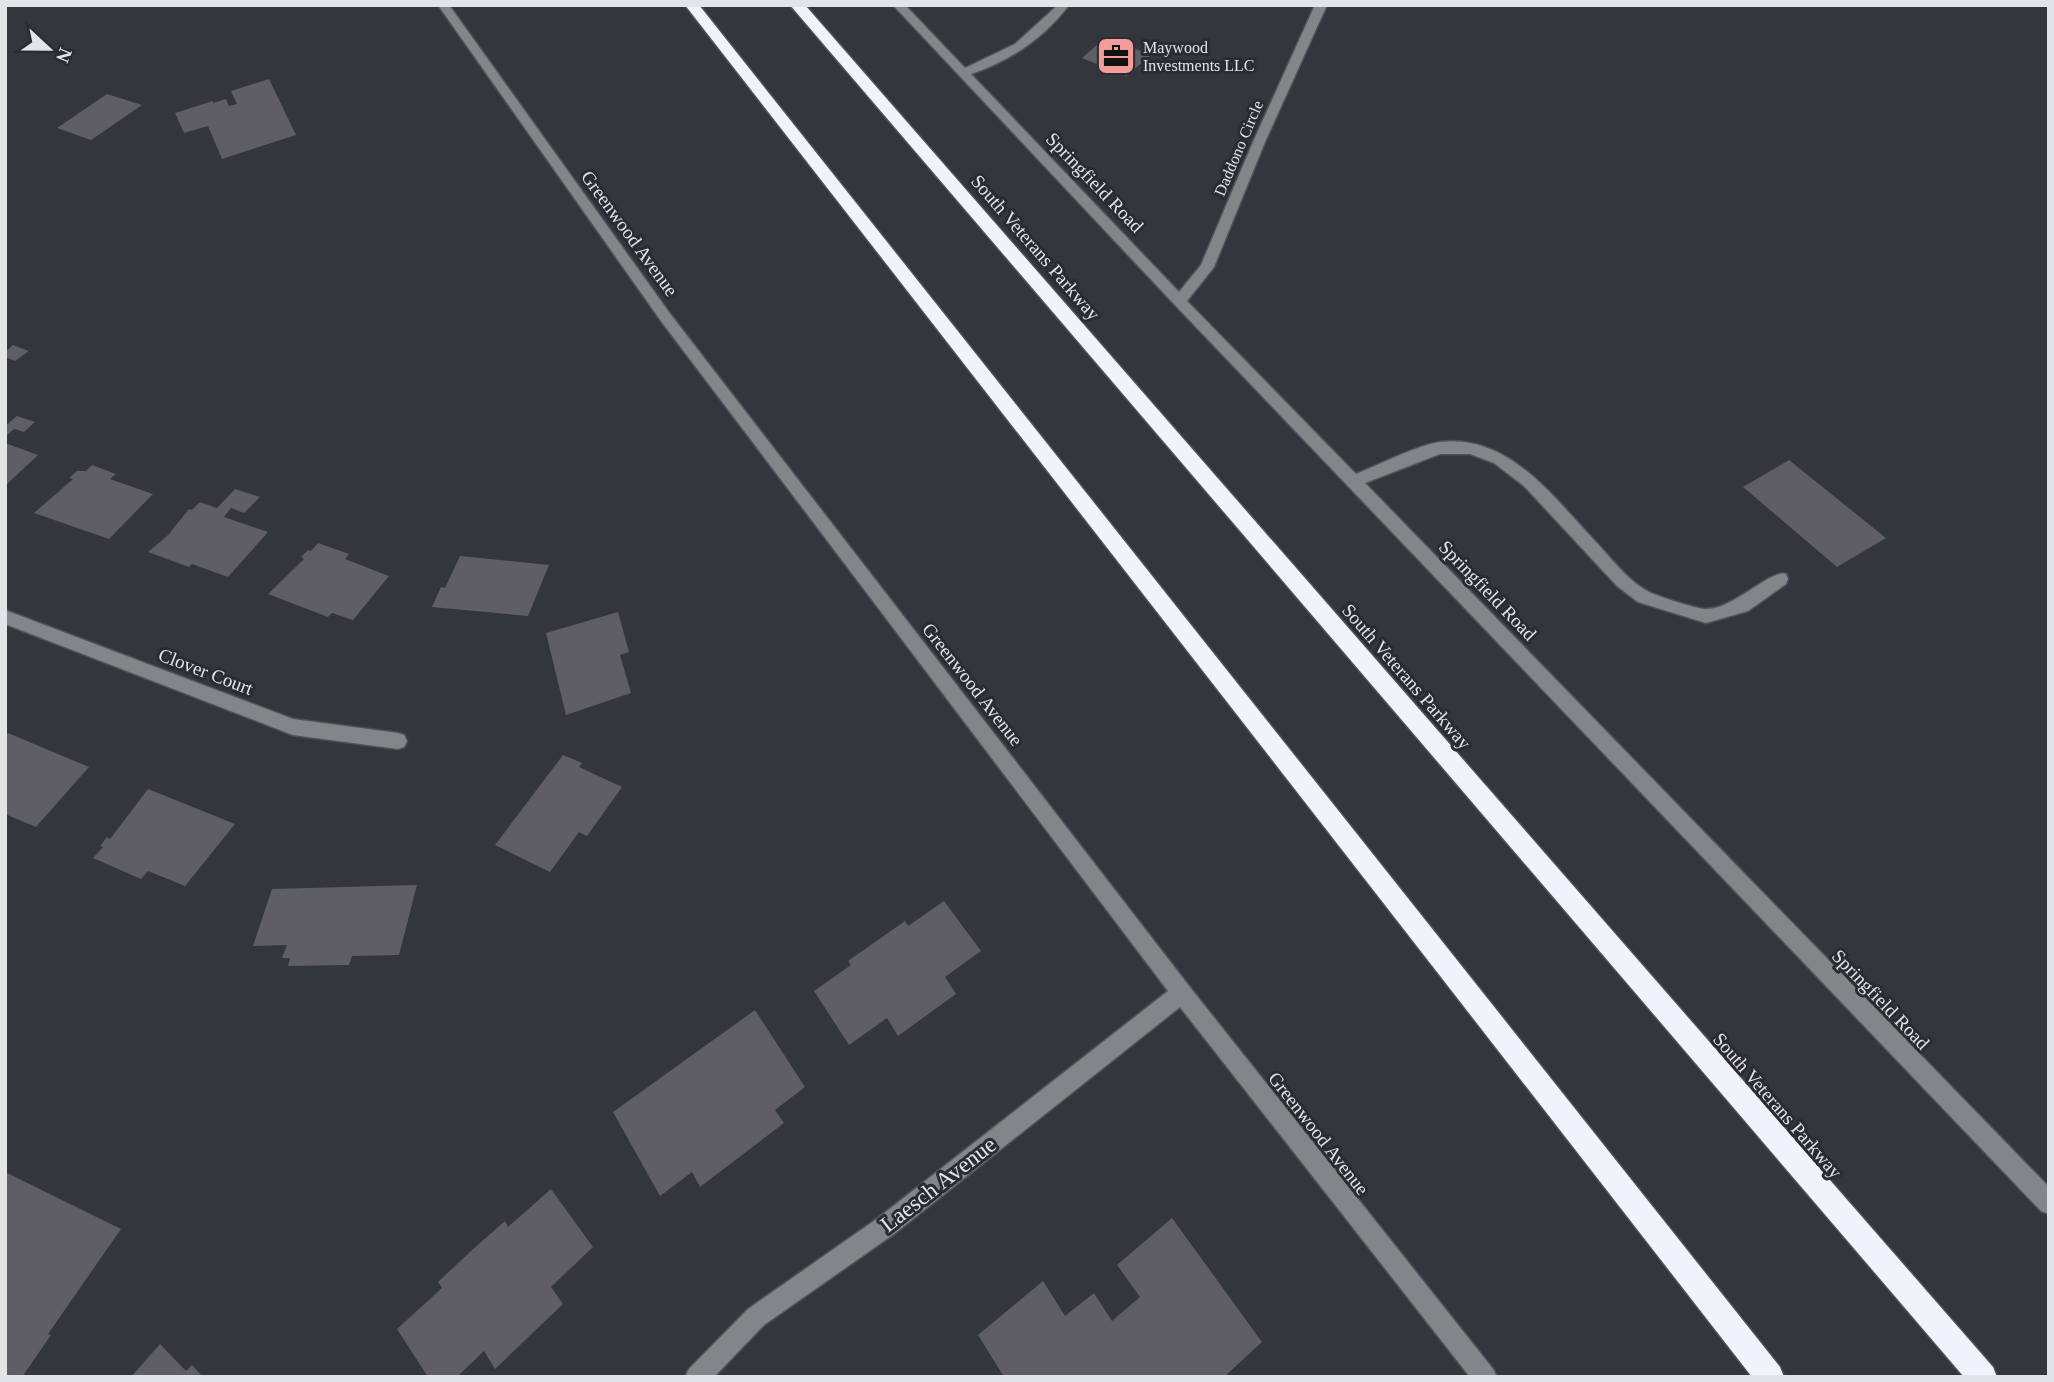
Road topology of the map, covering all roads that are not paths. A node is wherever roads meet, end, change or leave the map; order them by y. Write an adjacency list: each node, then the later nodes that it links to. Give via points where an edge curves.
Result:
1 (443, 5): 13 (street, Greenwood Avenue, via 666,318)
2 (692, 5): 17 (highway)
3 (797, 5): 18 (highway, South Veterans Parkway)
4 (898, 5): 7 (street, Springfield Road)
5 (1064, 5): 7 (street, via 1031,40 1009,55)
6 (1321, 5): 8 (street, Daddono Circle, via 1207,267)
7 (962, 73): 8 (street, Springfield Road)
8 (1179, 301): 9 (street, Springfield Road)
9 (1354, 481): 10 (street, via 1439,448 1471,448 1499,460 1530,482 1623,581 1644,597 1706,616 1742,606); 14 (street, Springfield Road)
10 (1780, 579)
11 (5, 617): 12 (street, Clover Court, via 293,727)
12 (398, 741)
13 (1182, 993): 15 (street, Laesch Avenue, via 886,1226 756,1317); 16 (street, Greenwood Avenue)
14 (2049, 1203)
15 (697, 1377)
16 (1485, 1377)
17 (1770, 1377)
18 (1983, 1377)

